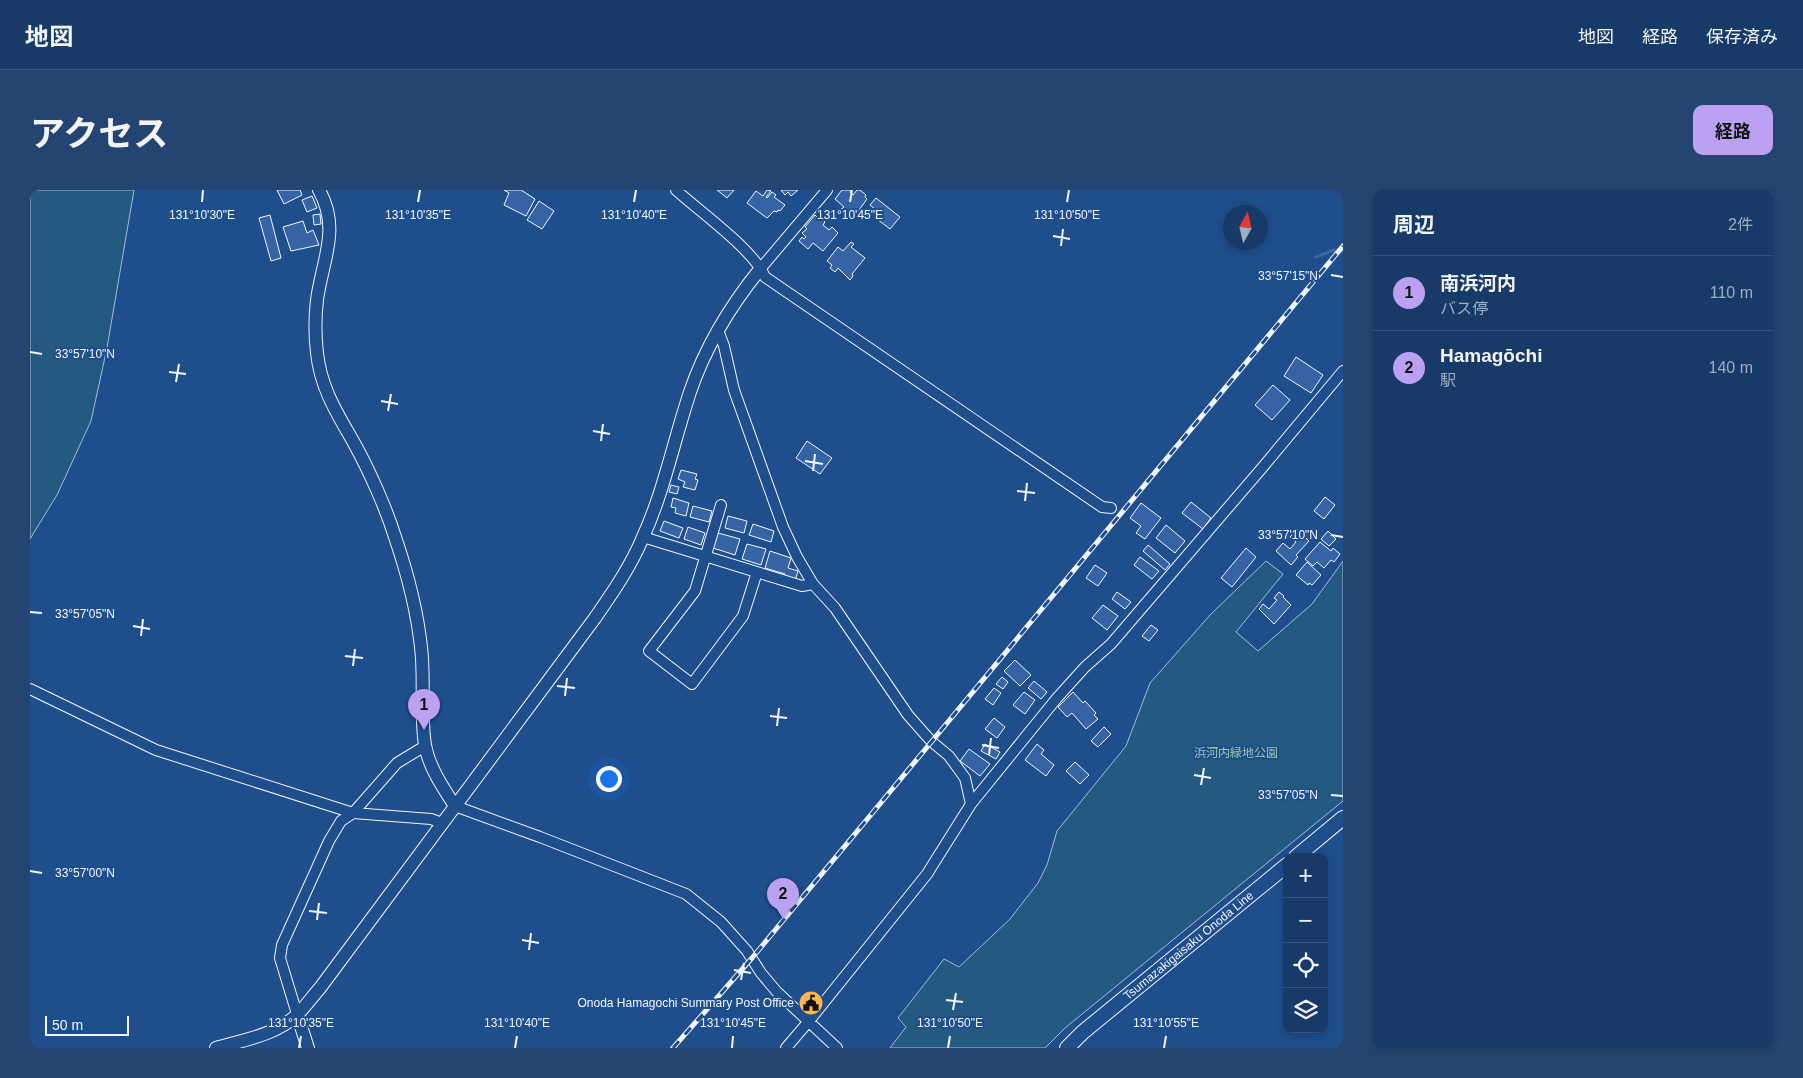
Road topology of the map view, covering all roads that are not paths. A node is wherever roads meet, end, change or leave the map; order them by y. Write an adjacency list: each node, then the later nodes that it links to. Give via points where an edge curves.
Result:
1 (319, 190): 14 (street, via 325,200 330,234 315,324 321,376 329,400 355,444 381,501 406,573 422,648)
2 (676, 190): 4 (street, via 744,249)
3 (827, 190): 4 (street)
4 (761, 268): 5 (street, via 736,299); 8 (street, via 773,283 1102,507)
5 (718, 330): 9 (street, via 690,391); 12 (street, via 734,390 783,527)
6 (1343, 371): 15 (street, via 1117,636 1058,698)
7 (721, 505): 10 (street)
8 (1111, 508)
9 (643, 537): 10 (street); 16 (street, via 596,618)
10 (705, 556): 11 (street); 11 (street, via 695,590 649,651 692,684 743,616)
11 (757, 572): 12 (street, via 802,586)
12 (813, 584): 15 (street, via 835,608 908,715 960,770)
13 (30, 689): 17 (street, via 156,750)
14 (425, 746): 16 (street, via 432,767); 17 (street, via 397,763)
15 (971, 804): 23 (street, via 927,874)
16 (456, 806): 19 (street); 23 (street, via 686,894 721,922 747,950 777,992)
17 (353, 813): 19 (street, via 431,819); 22 (street, via 342,821 329,841 282,945 280,958)
18 (1343, 818): 20 (main road)
19 (442, 824): 22 (street, via 320,988)
20 (1301, 853)
21 (1283, 868): 28 (main road, Tsumazakigaisaku Onoda Line)
22 (297, 1014): 24 (street, via 281,1027); 25 (street)
23 (809, 1021): 26 (street); 27 (street)
24 (216, 1048)
25 (308, 1048)
26 (786, 1048)
27 (837, 1048)
28 (1067, 1048)

